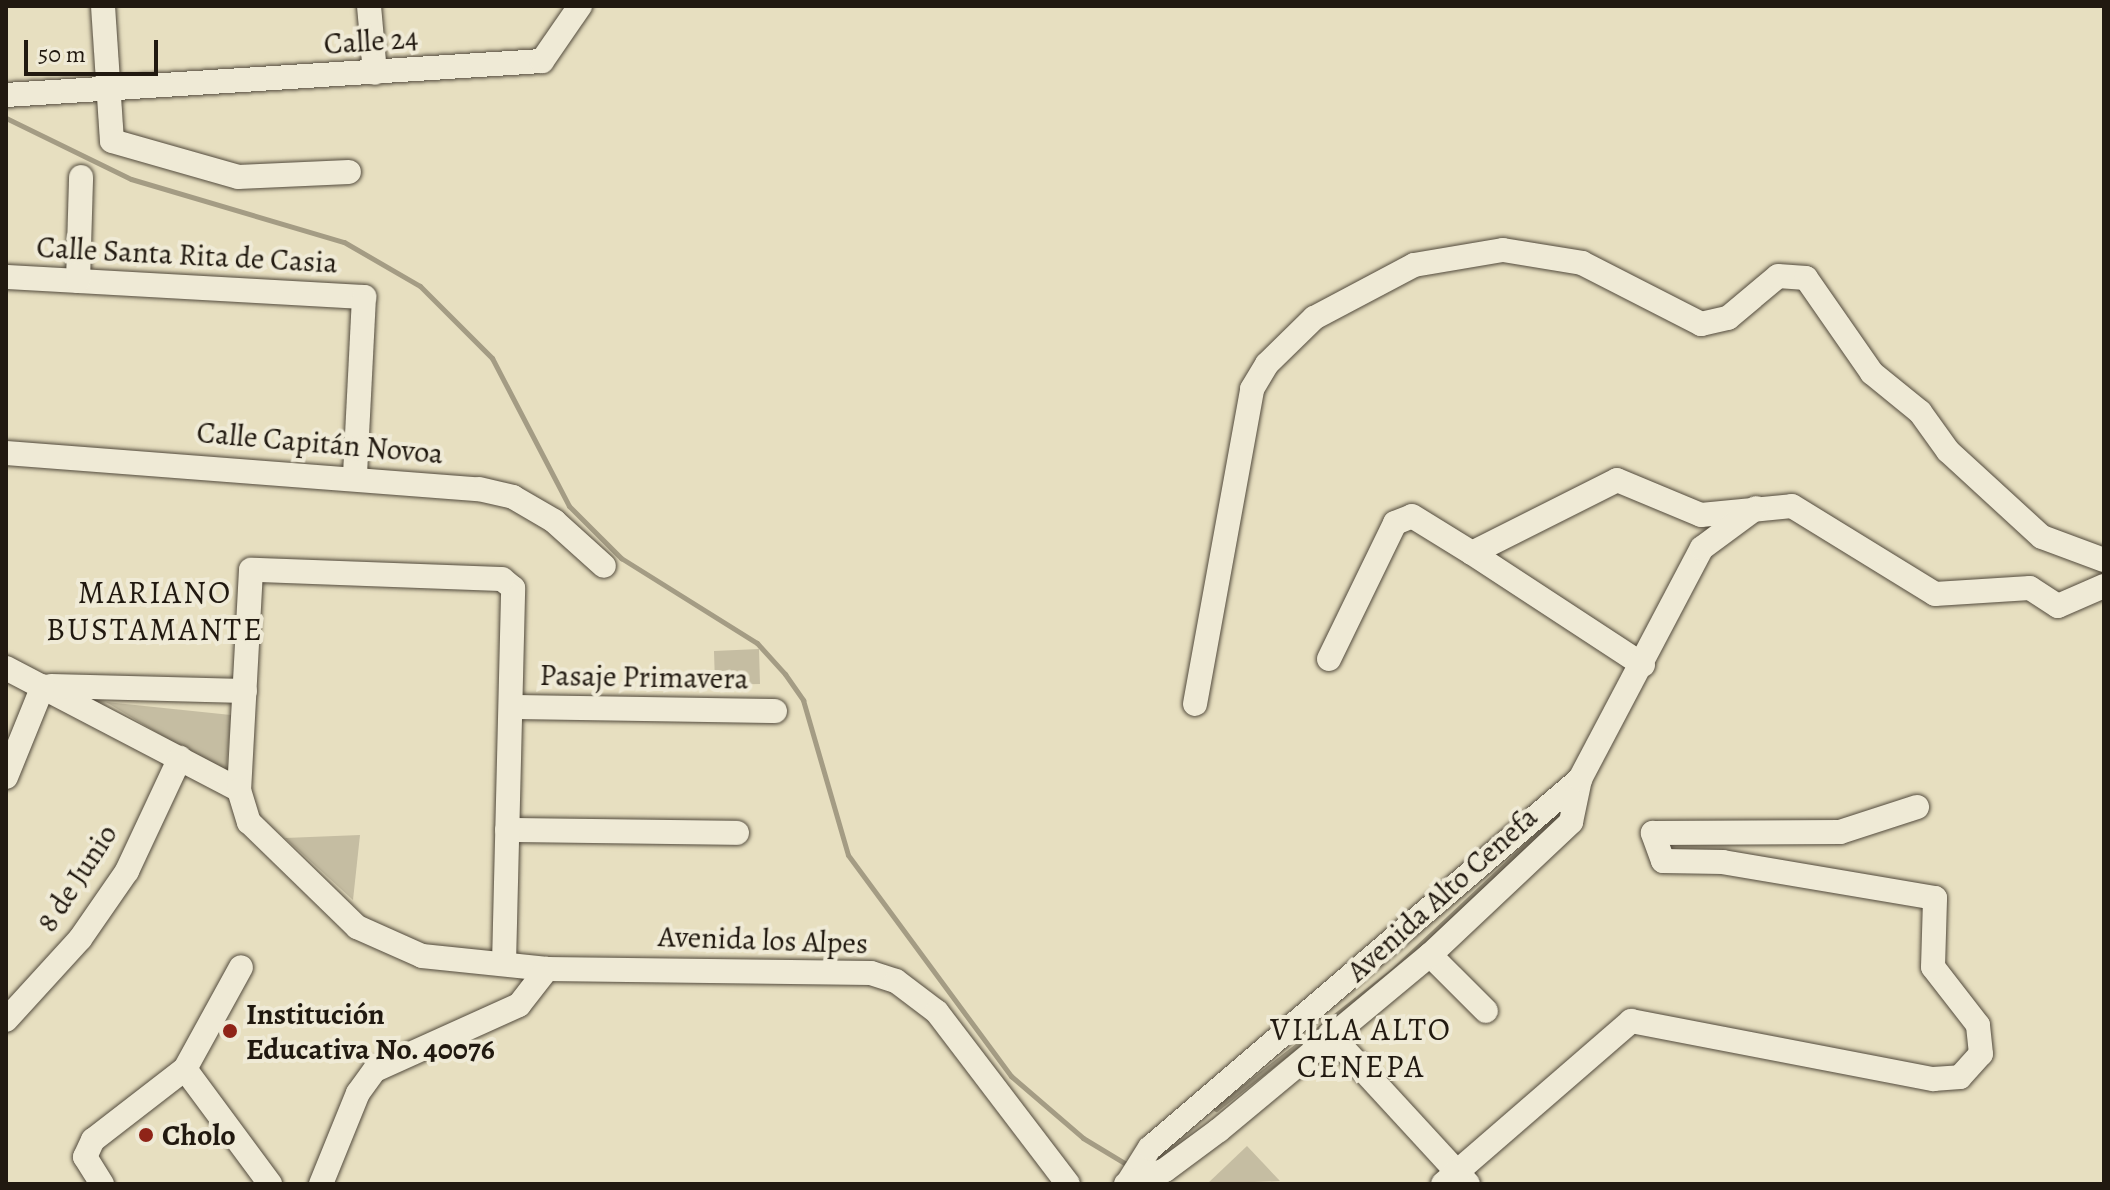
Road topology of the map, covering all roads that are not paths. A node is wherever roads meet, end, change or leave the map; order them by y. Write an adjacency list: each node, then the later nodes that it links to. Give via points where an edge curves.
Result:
1 (103, 6): 5 (street)
2 (369, 6): 4 (street)
3 (580, 6): 4 (street, Calle 24, via 542,61)
4 (375, 73): 5 (street, Calle 24)
5 (108, 92): 6 (street, Calle 24); 7 (street, via 112,141 238,177)
6 (10, 97)
7 (349, 172)
8 (81, 177): 10 (street)
9 (6, 277): 10 (street, Calle Santa Rita de Casia)
10 (78, 281): 12 (street, Calle Santa Rita de Casia, via 364,297)
11 (6, 453): 12 (street, Calle Capitán Novoa)
12 (355, 476): 16 (street, Calle Capitán Novoa, via 513,497)
13 (1756, 508): 14 (street, via 1701,515 1617,480); 17 (street, via 1792,506 1935,594 2030,588 2058,606); 19 (street, Avenida Alto Cenefa, via 1702,548)
14 (1472, 553): 18 (street, via 1412,516 1395,523); 19 (street)
15 (2104, 560): 23 (street, via 2042,537 1948,451 1920,412 1872,373 1806,278 1778,276 1728,318 1701,324 1560,255 1473,255 1414,265 1314,318 1267,364 1252,389)
16 (604, 566)
17 (2104, 586)
18 (1329, 659)
19 (1643, 665): 28 (street, Avenida Alto Cenefa)
20 (6, 668): 21 (street)
21 (43, 686): 22 (street); 26 (street); 27 (street)
22 (245, 691): 24 (street, via 251,570 502,579 515,593); 29 (street)
23 (1195, 704)
24 (512, 707): 25 (street, Pasaje Primavera); 31 (street)
25 (775, 711)
26 (180, 758): 29 (street); 38 (street, 8 de Junio, via 127,871 80,939)
27 (6, 777)
28 (1580, 779): 33 (street, Avenida Alto Cenefa, via 1571,822); 41 (street, Avenida Alto Cenefa)
29 (239, 790): 34 (street, Avenida los Alpes, via 249,822 357,927 422,956)
30 (1917, 807): 42 (street, via 1840,832 1653,833 1663,861 1723,862 1935,898 1933,967 1978,1025 1981,1054 1960,1077 1933,1079 1631,1021)
31 (507, 830): 32 (street); 34 (street)
32 (737, 833)
33 (1430, 955): 37 (street); 39 (street, Avenida Alto Cenefa)
34 (504, 964): 36 (street, Avenida los Alpes)
35 (241, 967): 40 (street)
36 (547, 969): 45 (street, via 519,1005 375,1070 358,1093); 46 (street, Avenida los Alpes, via 856,972 896,981 937,1012)
37 (1486, 1011)
38 (6, 1020)
39 (1330, 1034): 41 (street, Avenida Alto Cenefa, via 1165,1170); 42 (street)
40 (185, 1069): 43 (street, via 93,1140 85,1157); 44 (street)
41 (1133, 1172)
42 (1456, 1180)
43 (102, 1184)
44 (270, 1184)
45 (321, 1184)
46 (1068, 1184)

